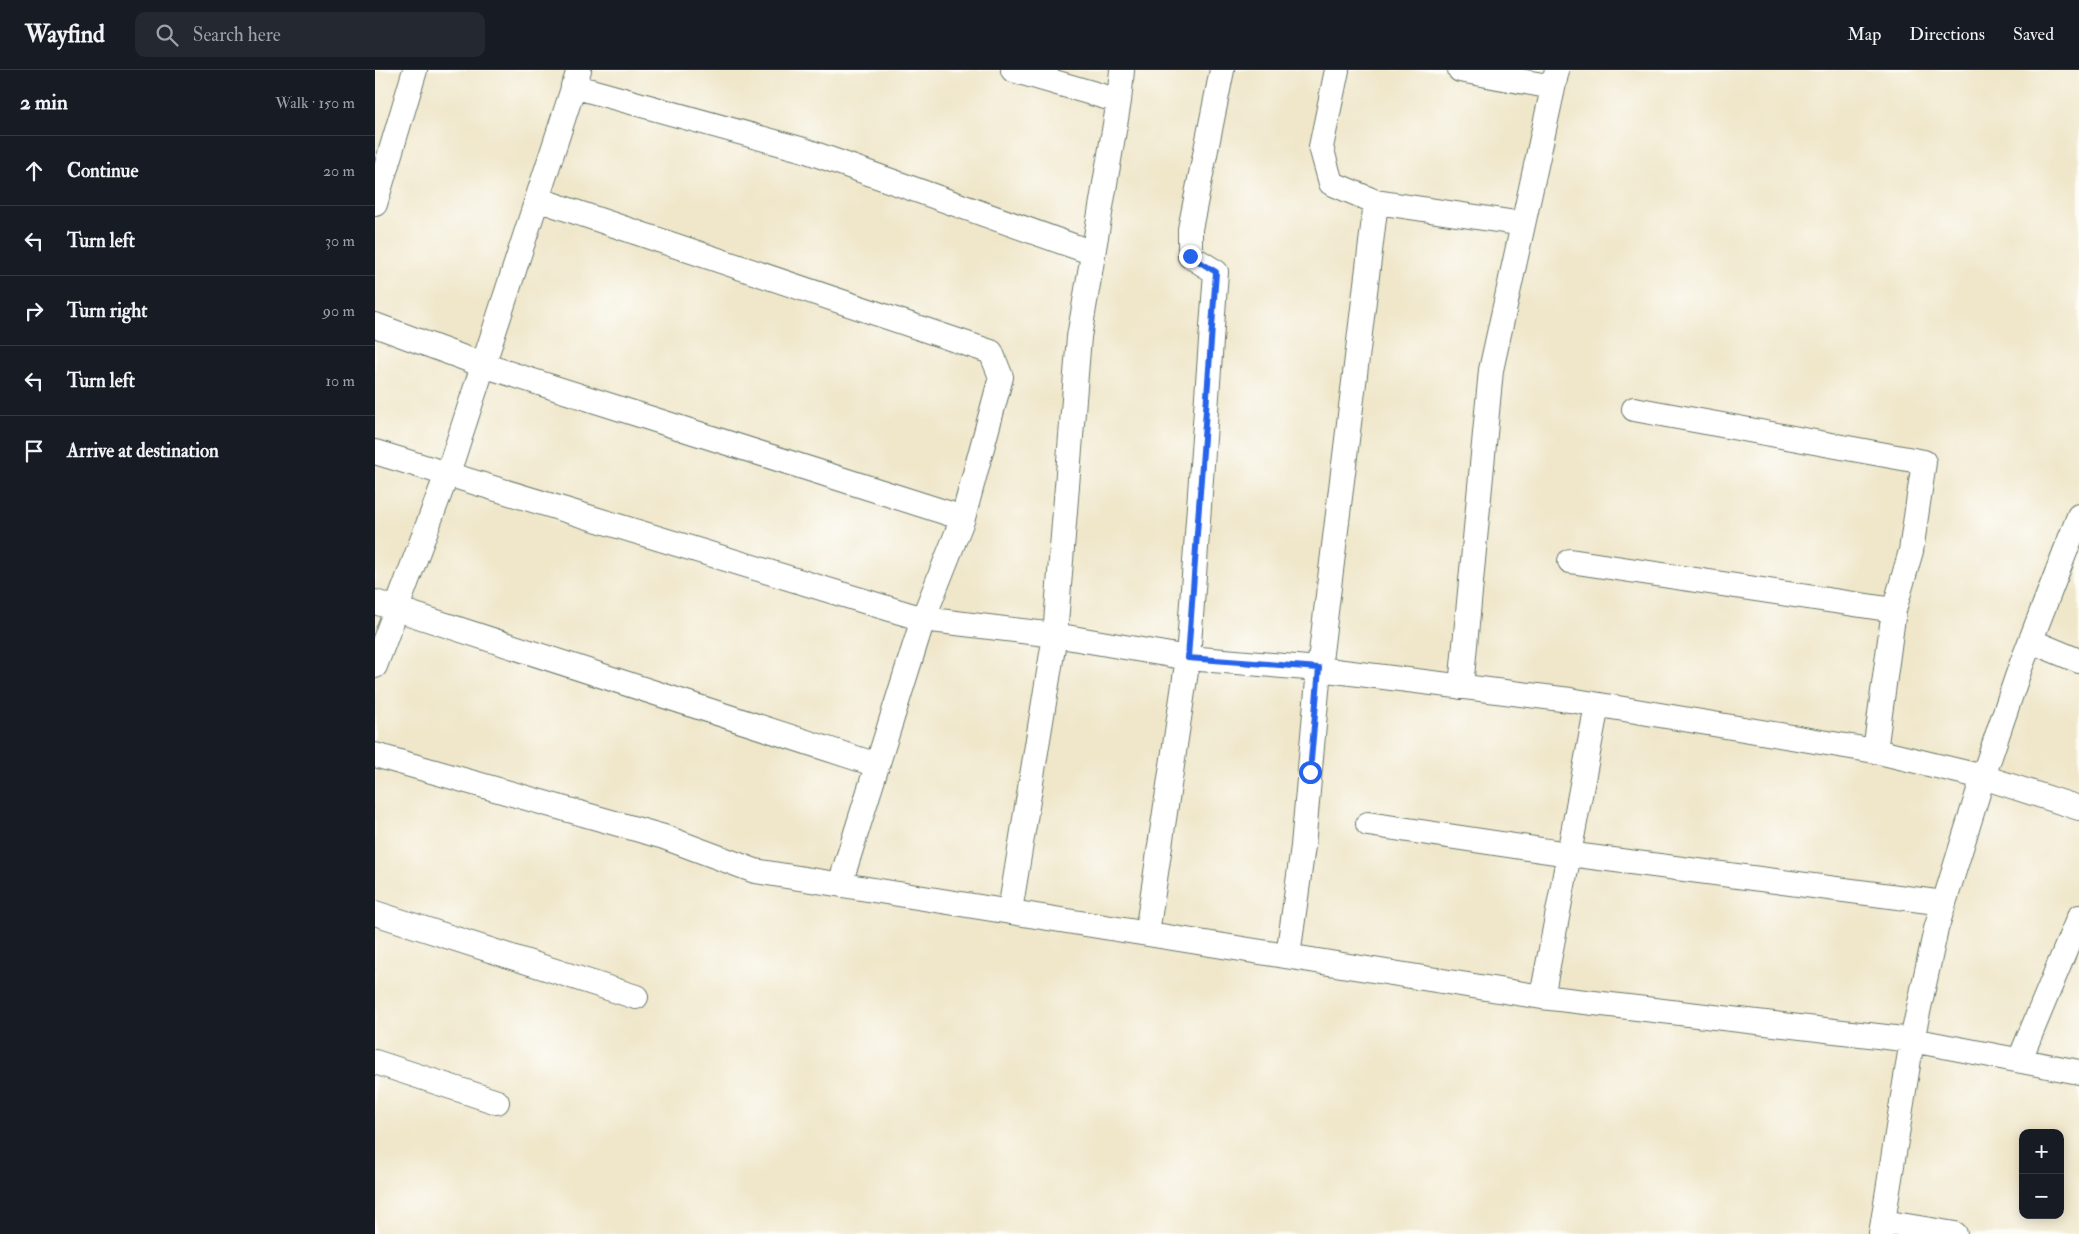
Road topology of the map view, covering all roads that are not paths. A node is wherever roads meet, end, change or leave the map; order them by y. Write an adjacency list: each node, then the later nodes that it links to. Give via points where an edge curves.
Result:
1 (415, 70): 12 (street)
2 (1013, 70): 9 (street)
3 (1123, 70): 9 (street)
4 (1222, 70): 28 (street, via 1190,229 1190,256 1216,272)
5 (1337, 70): 11 (street, via 1321,147 1331,183)
6 (1460, 70): 8 (street)
7 (576, 78): 10 (street); 14 (street, via 804,150)
8 (1555, 79): 13 (street)
9 (1119, 101): 14 (street)
10 (537, 199): 16 (street); 21 (street, via 991,352 1001,377)
11 (1376, 202): 13 (street); 31 (street)
12 (375, 204)
13 (1523, 224): 32 (street, via 1491,370)
14 (1093, 253): 26 (street, via 1079,336)
15 (375, 325): 16 (street)
16 (483, 365): 19 (street); 21 (street)
17 (1634, 410): 24 (street, via 1924,462 1911,551)
18 (375, 452): 19 (street)
19 (447, 475): 23 (street); 25 (street)
20 (2079, 516): 27 (street)
21 (963, 518): 25 (street)
22 (1569, 561): 24 (street)
23 (386, 605): 30 (street); 36 (street)
24 (1894, 610): 34 (street)
25 (923, 619): 26 (street); 36 (street)
26 (1055, 635): 28 (street); 43 (street)
27 (2031, 641): 29 (street); 37 (street)
28 (1188, 658): 31 (street); 46 (street)
29 (2079, 661)
30 (375, 666)
31 (1319, 668): 32 (street); 47 (street, via 1303,846)
32 (1461, 687): 33 (street)
33 (1597, 705): 34 (street); 40 (street)
34 (1875, 751): 37 (street)
35 (375, 755): 41 (street, via 664,837 755,870)
36 (877, 765): 41 (street)
37 (1983, 777): 38 (street); 42 (street)
38 (2079, 808)
39 (1368, 824): 40 (street)
40 (1569, 854): 42 (street); 49 (street)
41 (840, 884): 43 (street)
42 (1944, 903): 50 (street)
43 (1010, 912): 46 (street)
44 (375, 913): 48 (street)
45 (2079, 917): 51 (street)
46 (1147, 934): 47 (street)
47 (1288, 956): 49 (street)
48 (636, 997)
49 (1542, 998): 50 (street)
50 (1912, 1040): 51 (street); 55 (street)
51 (2018, 1060): 53 (street)
52 (375, 1062): 54 (street)
53 (2079, 1072)
54 (497, 1102)
55 (1882, 1228): 56 (street)
56 (1955, 1234)

